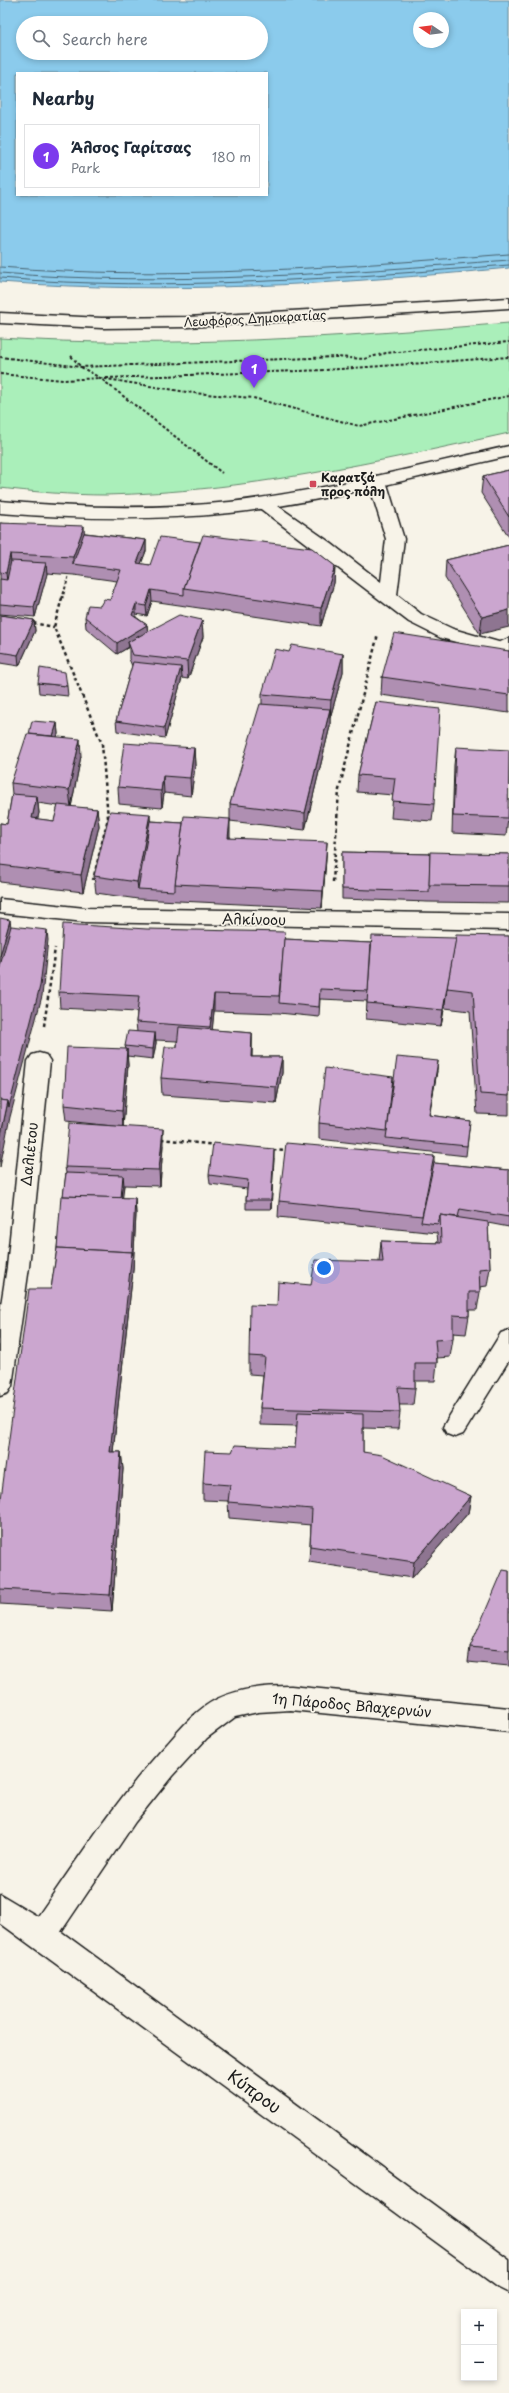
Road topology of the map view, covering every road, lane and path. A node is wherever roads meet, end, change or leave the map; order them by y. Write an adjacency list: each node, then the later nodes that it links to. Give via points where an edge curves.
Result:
1 (509, 303): 2 (street, Λεωφόρος Δημοκρατίας, via 188,322 102,323)
2 (0, 318)
3 (509, 342): 7 (path, via 386,354 364,359 336,357)
4 (67, 351): 7 (path)
5 (0, 357): 7 (path)
6 (509, 357): 9 (path, via 325,370)
7 (81, 367): 9 (path)
8 (0, 374): 9 (path, via 63,380)
9 (100, 378): 10 (path, via 193,393 253,398 359,426); 13 (path)
10 (509, 396)
11 (509, 451): 12 (street)
12 (377, 481): 13 (street); 16 (street, via 395,539)
13 (262, 503): 14 (street, via 138,514 45,512); 16 (street, via 322,545)
14 (0, 507)
15 (69, 575): 18 (path)
16 (388, 597): 19 (street, via 415,618 447,634); 20 (path, via 339,790)
17 (31, 623): 18 (path)
18 (54, 627): 21 (path, via 102,744 108,818)
19 (507, 648)
20 (333, 883)
21 (91, 886)
22 (0, 906): 23 (street, Αλκίνοου, via 85,915)
23 (509, 922)
24 (55, 946): 25 (path)
25 (40, 1061): 31 (street, Δαλιέτου, via 18,1267)
26 (156, 1139): 27 (path)
27 (219, 1145)
28 (266, 1149): 29 (path)
29 (290, 1152)
30 (509, 1340): 32 (street)
31 (0, 1386)
32 (455, 1427)
33 (509, 1720): 35 (street, 1η Πάροδος Βλαχερνών, via 291,1698 267,1698 226,1708 206,1720 155,1774)
34 (0, 1907): 35 (street, Κύπρου)
35 (42, 1935): 36 (street, Κύπρου)
36 (509, 2278)

